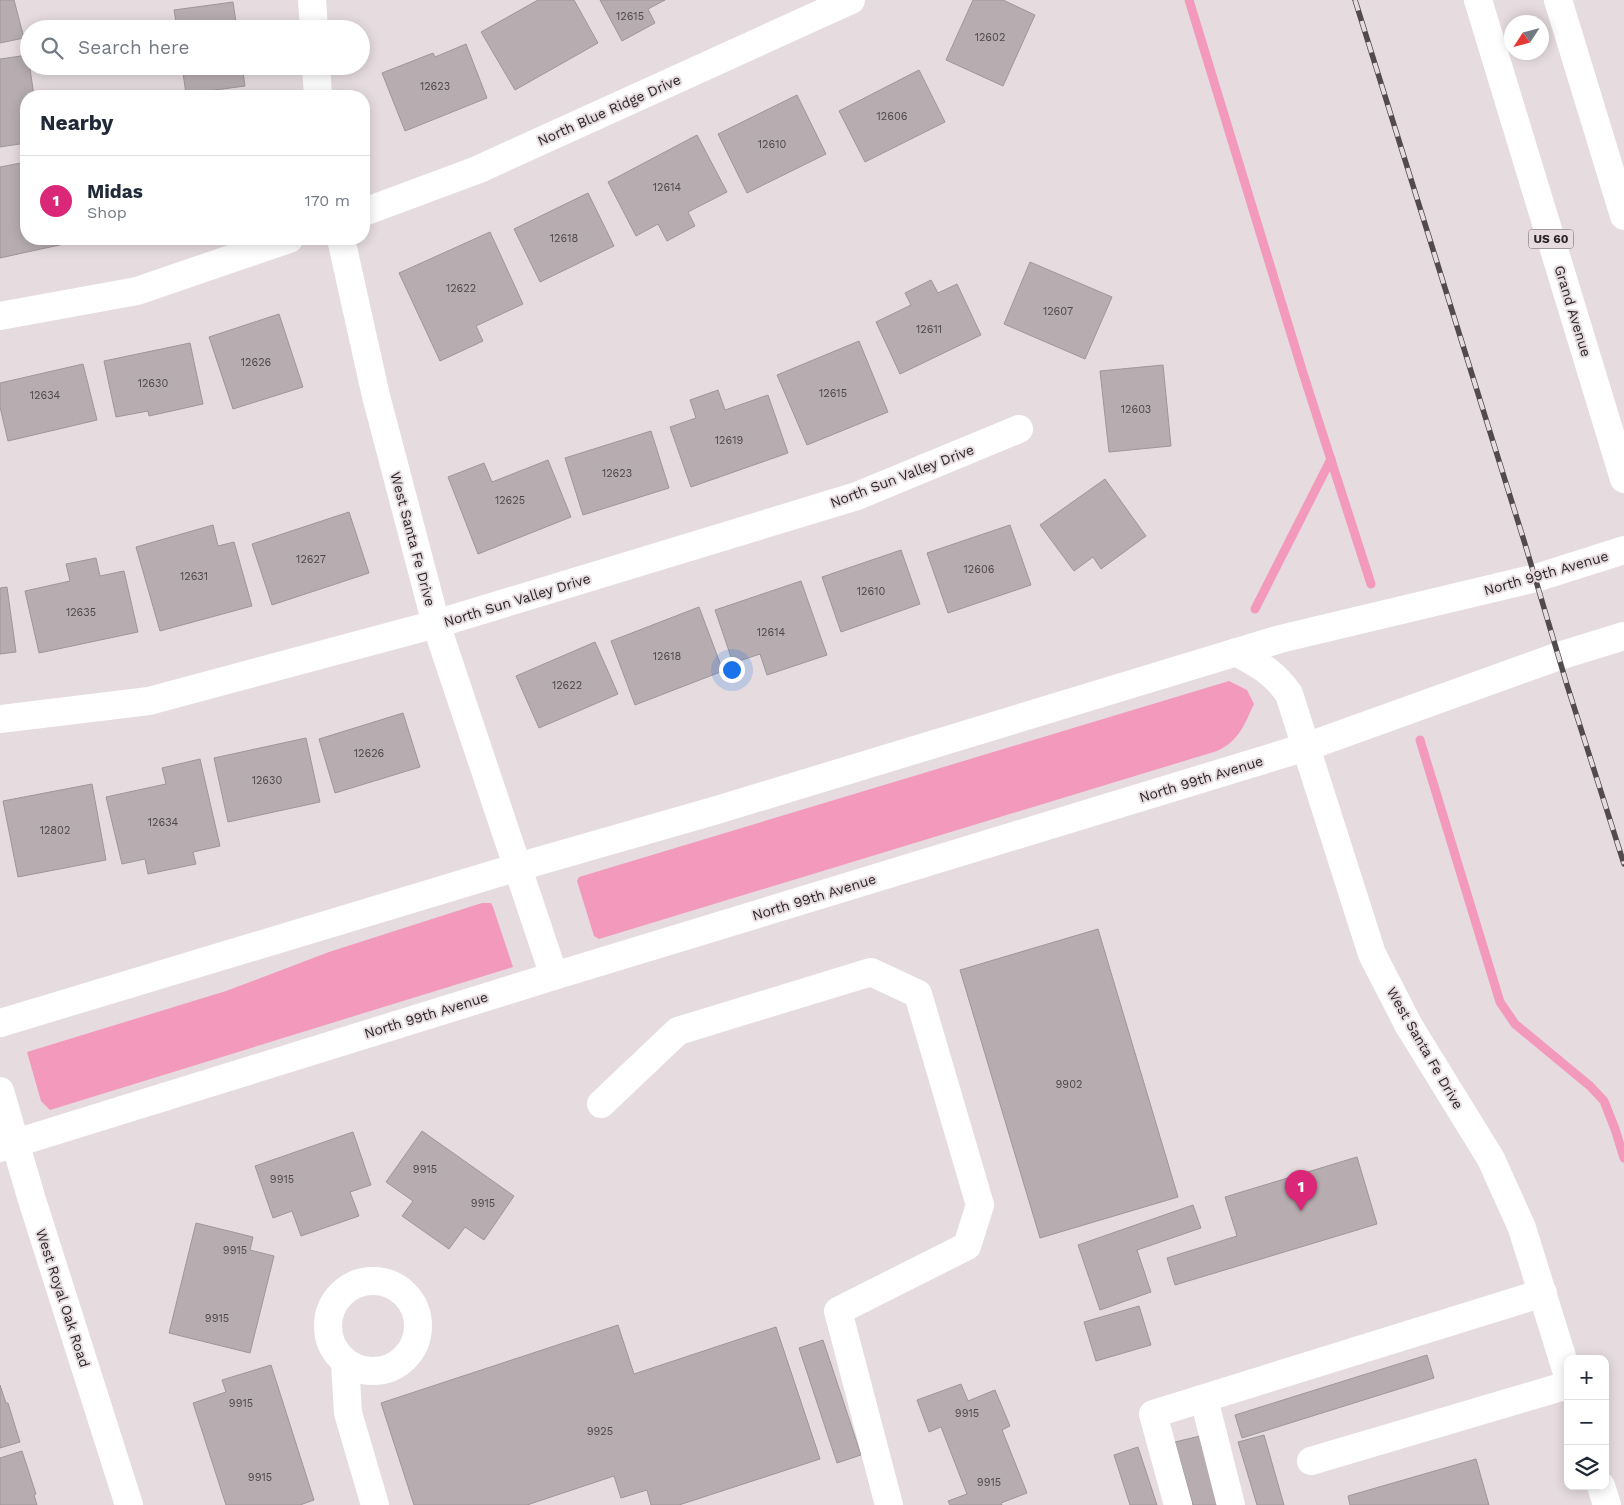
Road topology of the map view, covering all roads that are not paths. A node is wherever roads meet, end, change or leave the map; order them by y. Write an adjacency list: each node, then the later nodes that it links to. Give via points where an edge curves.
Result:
1 (312, 0): 5 (main road)
2 (851, 0): 8 (main road, North Blue Ridge Drive, via 476,170)
3 (1478, 0): 14 (main road, Grand Avenue / US 60)
4 (1558, 0): 9 (main road)
5 (313, 20)
6 (317, 75): 7 (main road)
7 (318, 90)
8 (370, 210)
9 (1624, 216)
10 (271, 245): 12 (main road, via 137,291)
11 (342, 245): 16 (main road, West Santa Fe Drive, via 376,396)
12 (0, 316)
13 (1020, 429): 16 (main road, North Sun Valley Drive, via 857,496)
14 (1624, 479)
15 (1624, 550): 18 (main road, North 99th Avenue, via 1536,578)
16 (436, 624): 19 (main road, North Sun Valley Drive, via 149,701); 21 (main road, West Santa Fe Drive)
17 (1624, 636): 20 (main road, North 99th Avenue, via 1559,656)
18 (1236, 652): 20 (main road, West Santa Fe Drive, via 1278,679 1288,694); 21 (main road, North 99th Avenue, via 718,810)
19 (0, 719)
20 (1306, 747): 22 (main road, North 99th Avenue); 27 (main road, West Santa Fe Drive, via 1372,954 1408,1026 1492,1158 1522,1228)
21 (518, 867): 22 (main road, West Santa Fe Drive); 23 (main road, North 99th Avenue)
22 (554, 976): 26 (main road, North 99th Avenue)
23 (0, 1023)
24 (0, 1091): 26 (main road, West Royal Oak Road)
25 (601, 1104): 36 (main road, via 678,1031 871,972 918,994 980,1206 967,1246 838,1311)
26 (7, 1146): 34 (main road, West Royal Oak Road)
27 (1543, 1293): 29 (main road, West Santa Fe Drive); 31 (main road)
28 (345, 1363): 35 (main road, via 348,1413)
29 (1564, 1363)
30 (1564, 1386): 32 (main road)
31 (1204, 1399): 37 (main road, via 1153,1414); 38 (main road)
32 (1312, 1461)
33 (1602, 1490): 39 (main road)
34 (129, 1505)
35 (375, 1505)
36 (889, 1505)
37 (1178, 1505)
38 (1231, 1505)
39 (1607, 1505)

